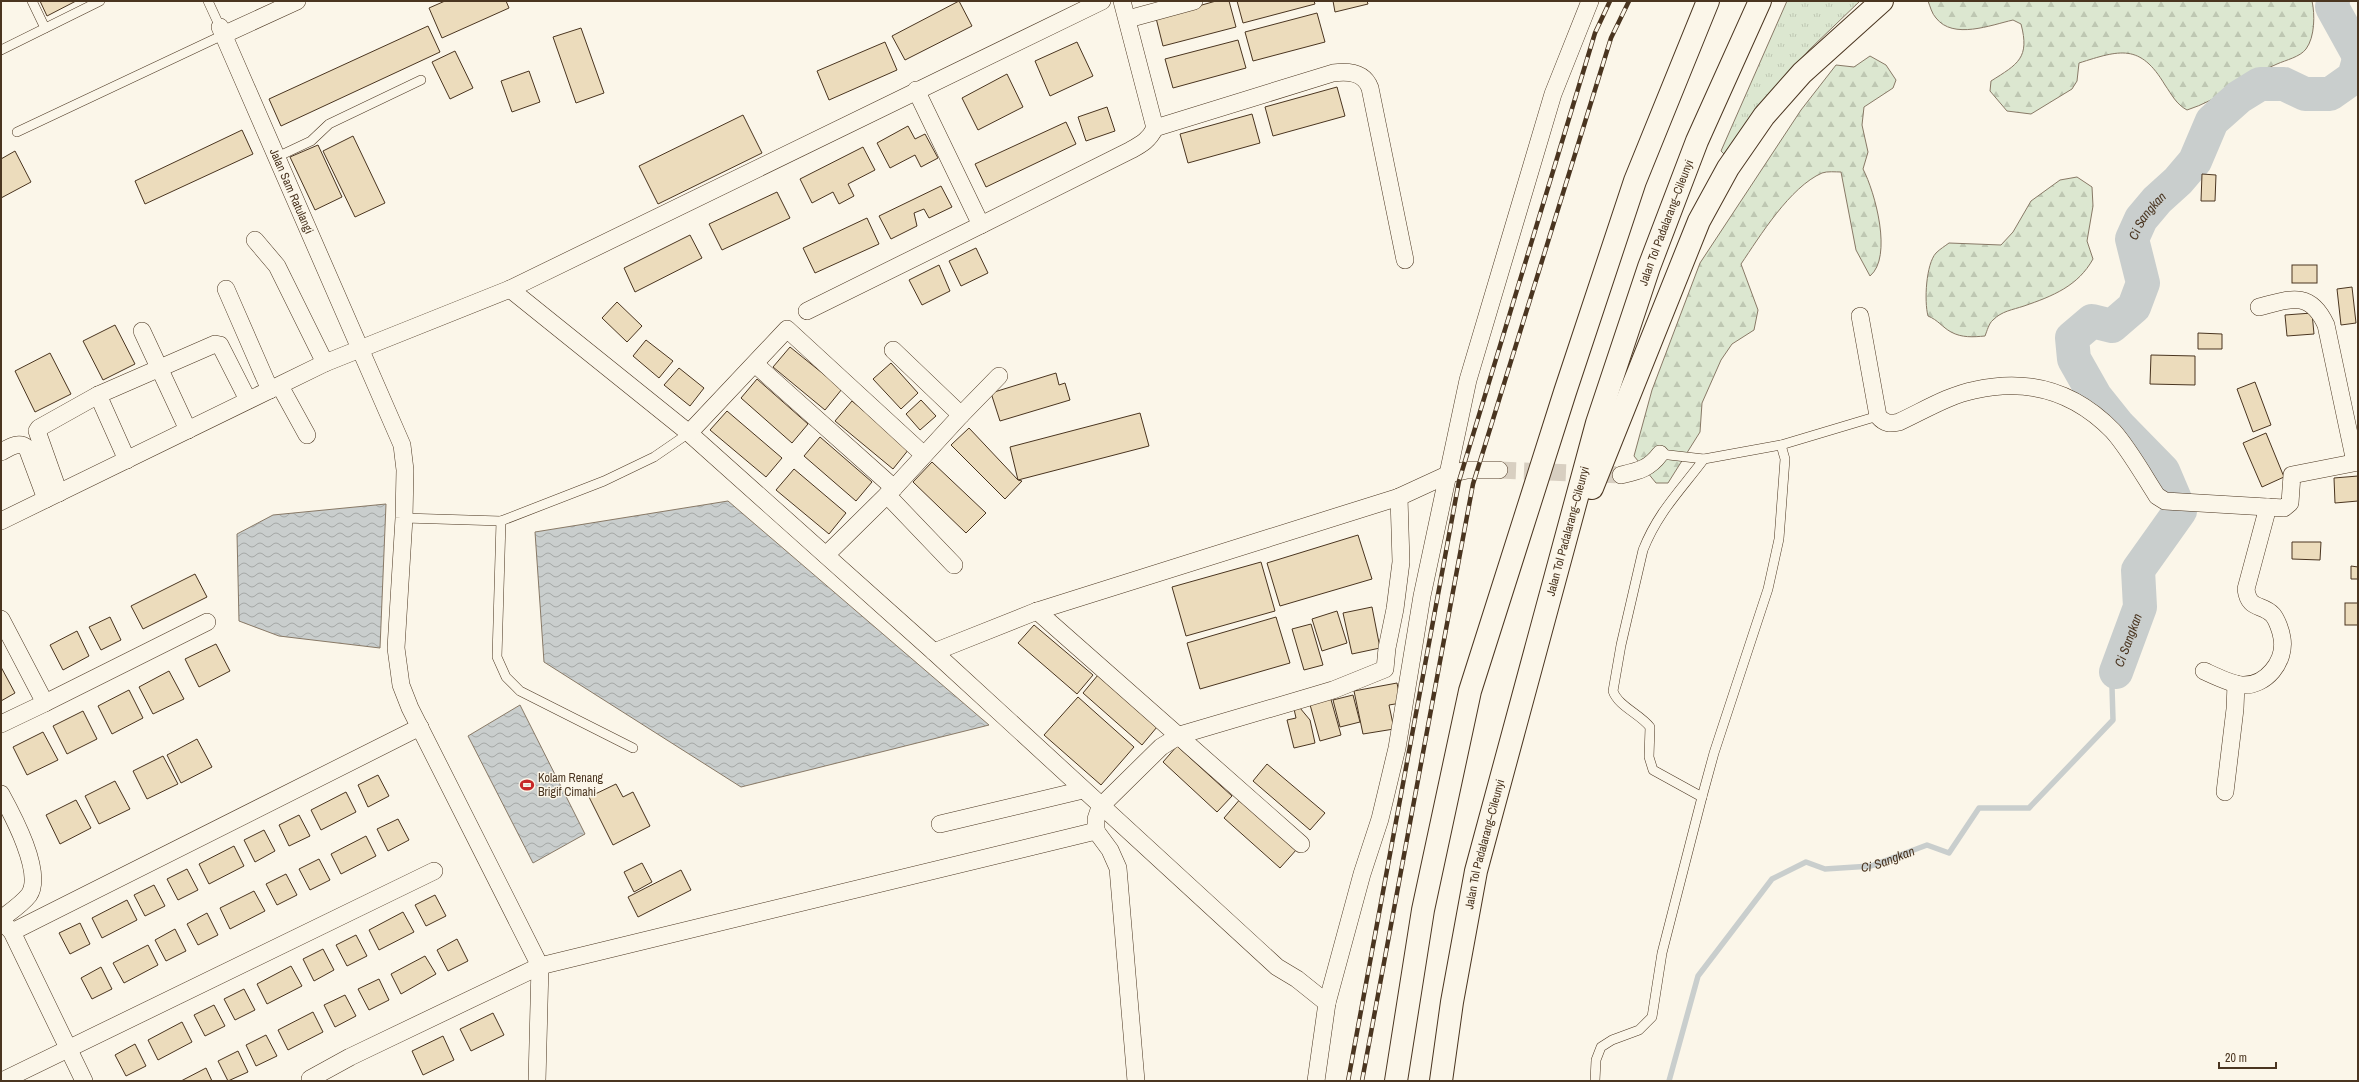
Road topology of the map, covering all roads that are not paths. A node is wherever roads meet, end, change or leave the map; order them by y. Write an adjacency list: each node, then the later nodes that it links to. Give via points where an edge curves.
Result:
1 (32, 1): 13 (lane)
2 (100, 1): 13 (lane)
3 (208, 1): 14 (lane)
4 (297, 1): 14 (street)
5 (1102, 1): 17 (street)
6 (1122, 1): 12 (street)
7 (1194, 1): 12 (street)
8 (1590, 1): 52 (street, via 1553,94 1470,372)
9 (1708, 1): 94 (highway, via 1635,181 1564,392 1470,691 1423,910)
10 (1760, 1): 63 (highway, Jalan Tol Padalarang–Cileunyi, via 1697,141 1650,267 1597,423)
11 (1882, 1): 63 (highway, via 1802,73 1764,116 1728,168 1699,221)
12 (1128, 20): 18 (street)
13 (45, 28): 15 (lane)
14 (222, 31): 19 (lane); 20 (street, Jalan Sam Ratulangi)
15 (1, 50)
16 (421, 80): 20 (lane, via 329,124 311,141)
17 (916, 90): 21 (street); 25 (street)
18 (1155, 128): 21 (street, via 1147,141 1132,150); 23 (street, via 1333,73 1347,71 1359,75 1370,88)
19 (16, 132)
20 (277, 157): 30 (street, Jalan Sam Ratulangi)
21 (981, 225): 27 (street)
22 (255, 240): 32 (street, via 277,266)
23 (1405, 260)
24 (226, 289): 36 (street)
25 (510, 289): 30 (street); 42 (street)
26 (2259, 307): 50 (street, via 2299,299 2310,302 2320,312 2326,325)
27 (807, 311)
28 (1860, 316): 40 (street)
29 (142, 331): 34 (street)
30 (361, 347): 32 (street); 58 (street, Jalan Sam Ratulangi, via 402,445 405,470)
31 (893, 350): 39 (street)
32 (325, 363): 36 (street)
33 (755, 364): 42 (street); 47 (street, via 787,329); 54 (street)
34 (159, 368): 37 (street); 38 (street, via 210,345 220,345); 41 (street)
35 (999, 376): 39 (street)
36 (275, 388): 38 (street); 43 (street)
37 (98, 395): 49 (street); 55 (street, via 37,431)
38 (248, 400): 41 (street)
39 (961, 415): 47 (street)
40 (1878, 416): 44 (lane); 57 (street, via 1883,422 1899,422 1975,390 2027,384 2049,389 2071,400 2113,431 2158,496 2165,501)
41 (188, 430): 49 (street)
42 (689, 433): 60 (lane, via 654,457 604,481); 61 (street)
43 (307, 436)
44 (1781, 445): 48 (lane); 78 (lane, via 1785,459 1779,539 1768,589)
45 (1, 452): 55 (street, via 16,444 24,445)
46 (1660, 454): 48 (lane); 53 (street, via 1644,469)
47 (924, 455): 54 (street)
48 (1704, 459): 78 (lane, via 1660,514 1648,535 1621,645 1613,691 1615,697 1634,710 1650,727 1650,763 1653,770)
49 (127, 460): 55 (street)
50 (2357, 462): 57 (street, via 2292,475 2289,506)
51 (1499, 470): 52 (street, via 1467,470)
52 (1449, 474): 56 (street); 86 (street, via 1422,596 1395,755 1380,819 1362,874)
53 (1621, 474)
54 (891, 491): 61 (street); 62 (street)
55 (53, 496): 59 (street)
56 (1399, 497): 64 (street); 73 (street, via 1400,562 1385,669 1333,690)
57 (2268, 507): 69 (street, via 2246,589 2248,599 2255,606 2268,611 2276,620 2282,638 2282,655 2279,664 2263,678 2249,685)
58 (404, 518): 60 (lane); 72 (street, Jalan Sam Ratulangi, via 396,648 401,685)
59 (1, 520)
60 (501, 521): 74 (lane, via 498,657 506,677 520,691)
61 (826, 556): 67 (street)
62 (954, 565)
63 (1557, 577): 95 (highway, Jalan Tol Padalarang–Cileunyi, via 1516,716 1476,872 1452,1002)
64 (1037, 611): 67 (street); 73 (street)
65 (1, 619): 70 (street)
66 (207, 622): 70 (street)
67 (934, 652): 75 (street)
68 (2204, 671): 69 (street)
69 (2236, 684): 76 (street)
70 (45, 703): 71 (street)
71 (1, 724)
72 (420, 727): 84 (street); 85 (street, Jalan Sam Ratulangi)
73 (1180, 735): 79 (street, via 1161,747); 82 (street)
74 (633, 748)
75 (1083, 790): 79 (street); 80 (street)
76 (2225, 792)
77 (1, 794): 84 (street, via 25,841 32,872 29,894)
78 (1702, 797): 96 (lane, via 1662,953 1652,1017 1639,1030 1601,1047 1596,1060)
79 (1100, 807): 81 (street); 86 (street, via 1277,967)
80 (940, 824)
81 (1096, 831): 85 (street); 92 (street, via 1110,850 1118,868)
82 (1301, 844)
83 (434, 871): 87 (street)
84 (5, 924): 87 (street)
85 (540, 966): 88 (street, via 350,1057); 91 (street)
86 (1327, 1003): 93 (street)
87 (67, 1048): 89 (street); 90 (street)
88 (309, 1080)
89 (2, 1081)
90 (84, 1081)
91 (537, 1081)
92 (1136, 1081)
93 (1316, 1081)
94 (1396, 1081)
95 (1441, 1081)
96 (1595, 1081)

